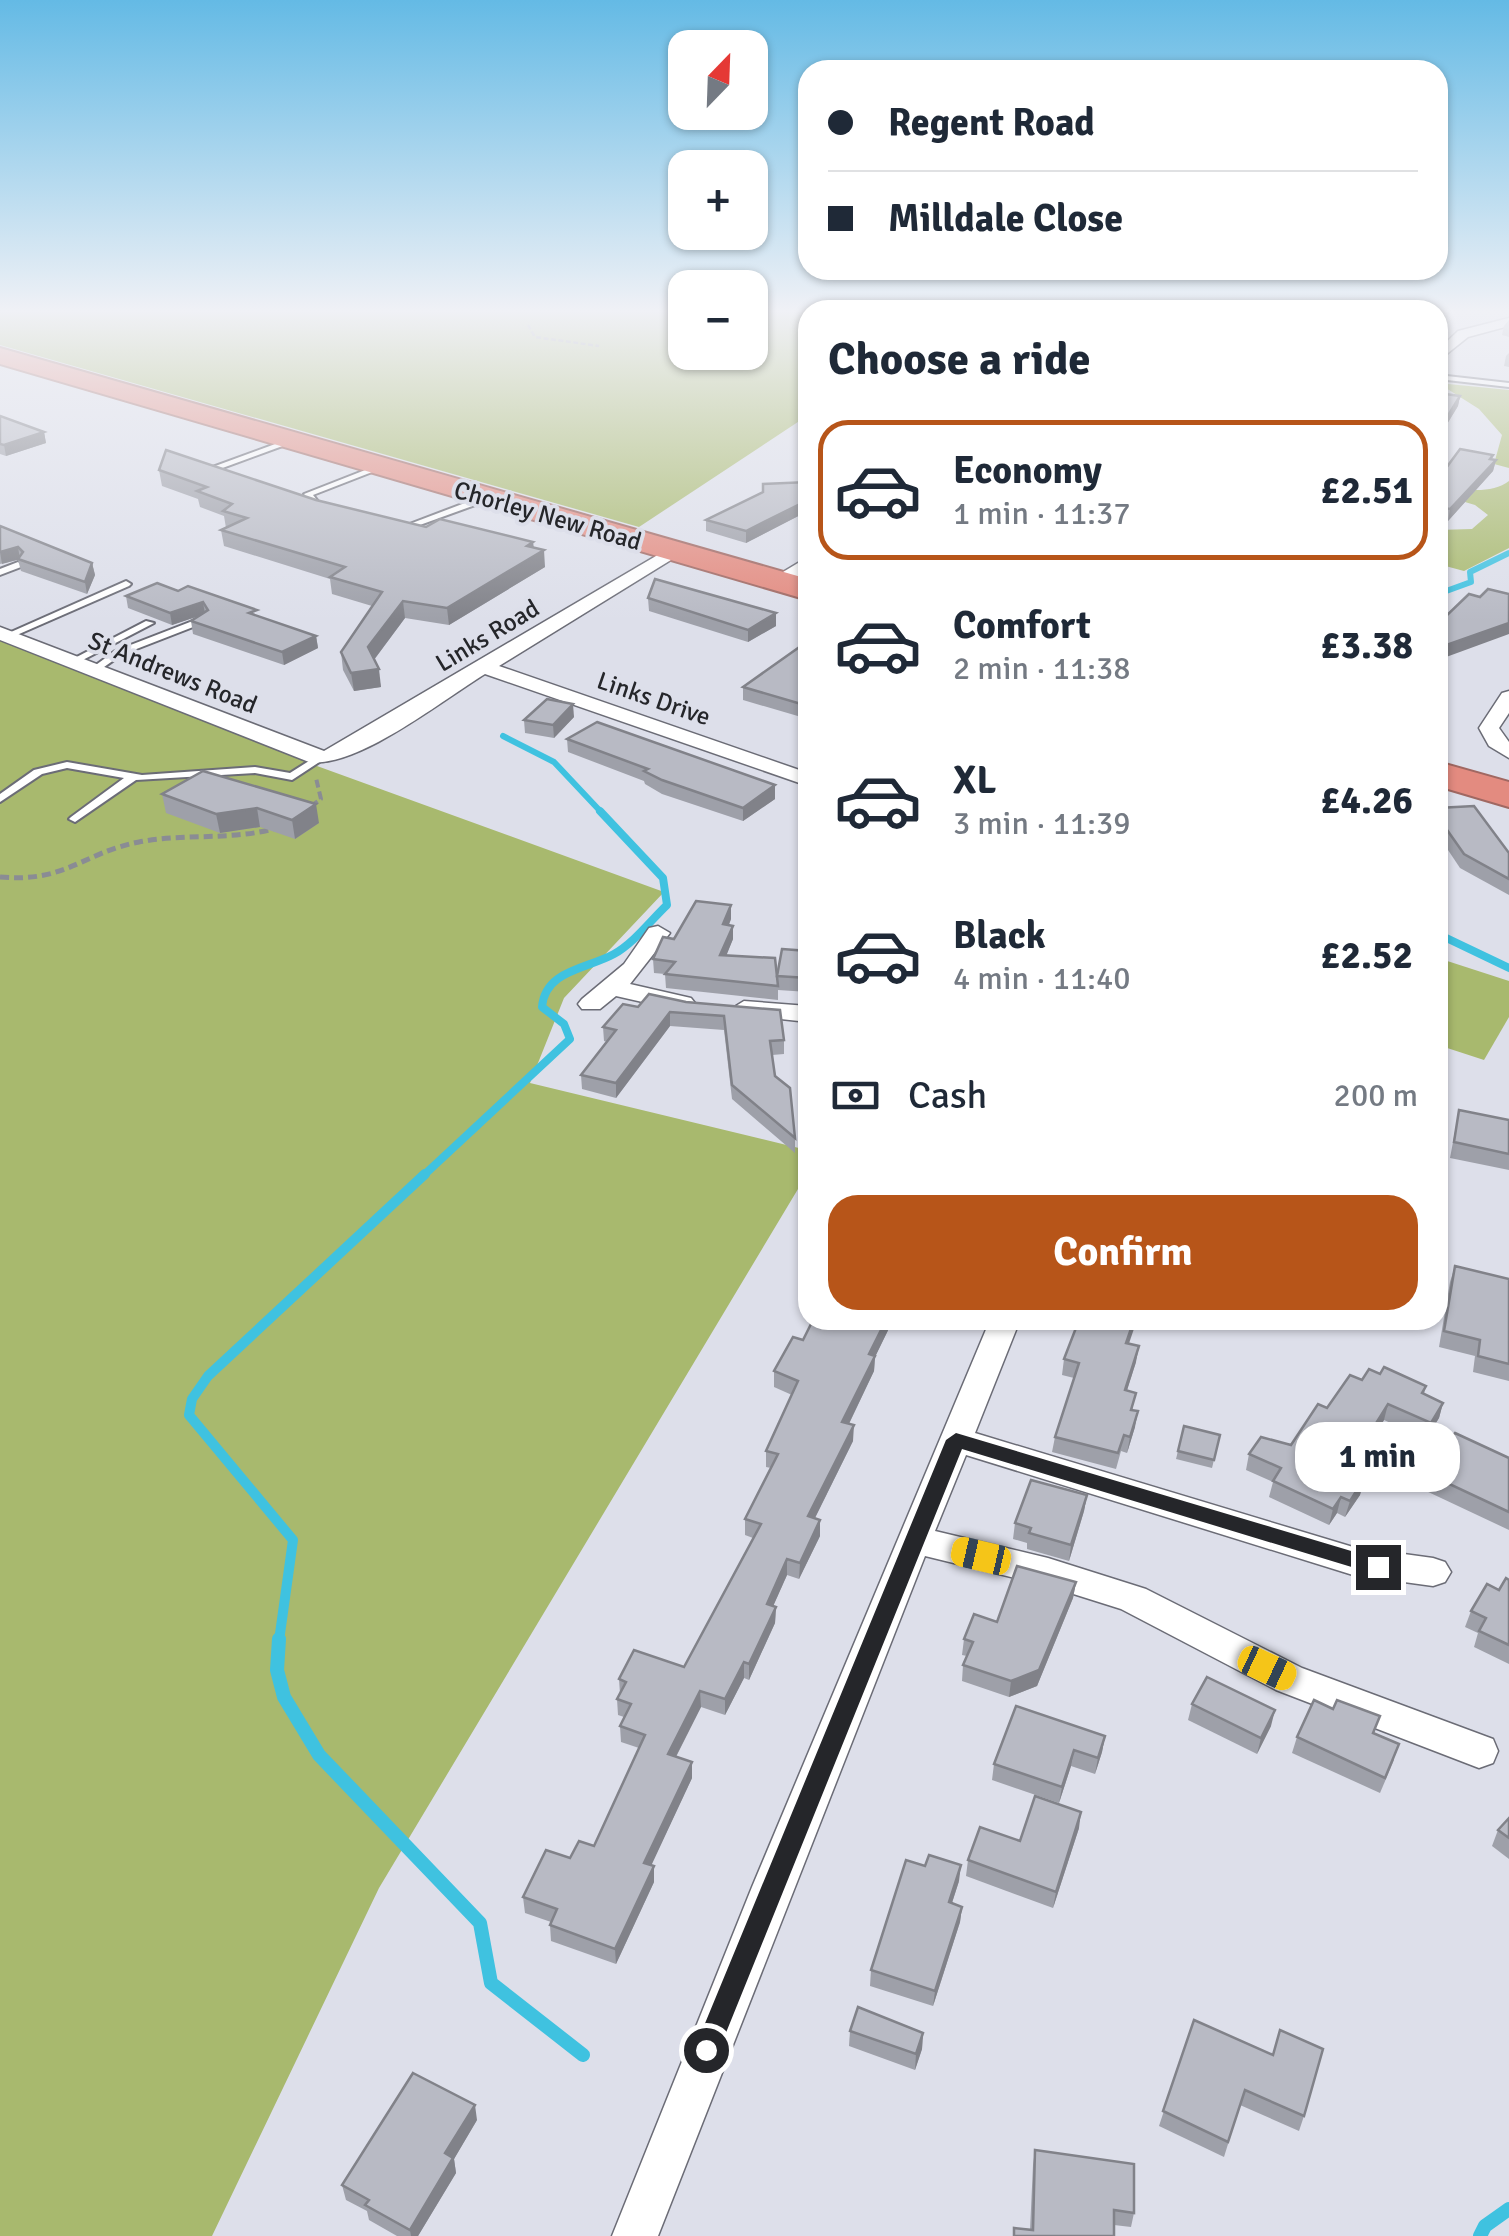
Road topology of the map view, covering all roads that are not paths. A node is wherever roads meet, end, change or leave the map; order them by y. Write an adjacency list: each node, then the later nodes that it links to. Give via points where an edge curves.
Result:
1 (197, 413): 2 (highway, Chorley New Road)
2 (288, 440): 3 (highway, Chorley New Road); 4 (lane)
3 (381, 467): 5 (highway, Chorley New Road); 6 (lane, via 308,494 312,504)
4 (202, 470)
5 (486, 498): 7 (lane, via 422,525); 8 (highway, Chorley New Road)
6 (340, 516)
7 (390, 527)
8 (672, 551): 12 (highway, Chorley New Road); 17 (street, Links Road)
9 (18, 565): 10 (lane)
10 (0, 572)
11 (126, 584): 15 (lane)
12 (793, 586)
13 (203, 620): 18 (lane, via 122,651)
14 (149, 623): 16 (lane)
15 (4, 634): 16 (street, St Andrews Road)
16 (72, 662): 18 (street, St Andrews Road)
17 (483, 666): 21 (street, Links Road); 22 (street, Links Drive)
18 (94, 670): 21 (street, St Andrews Road)
19 (1509, 697): 20 (street, via 1489,728)
20 (1509, 752)
21 (323, 758): 23 (lane, via 292,777 255,770)
22 (798, 776)
23 (133, 777): 26 (lane, via 67,764 38,772); 27 (lane)
24 (1448, 777): 25 (highway)
25 (1509, 795)
26 (0, 799)
27 (75, 819)
28 (658, 934): 29 (street, via 634,969 601,995)
29 (798, 1013)
30 (1001, 1330): 31 (street)
31 (956, 1440): 32 (street); 33 (street, via 1354,1560)
32 (914, 1540): 34 (street, via 1133,1599 1289,1679); 35 (street)
33 (1434, 1572)
34 (1479, 1751)
35 (634, 2236)

